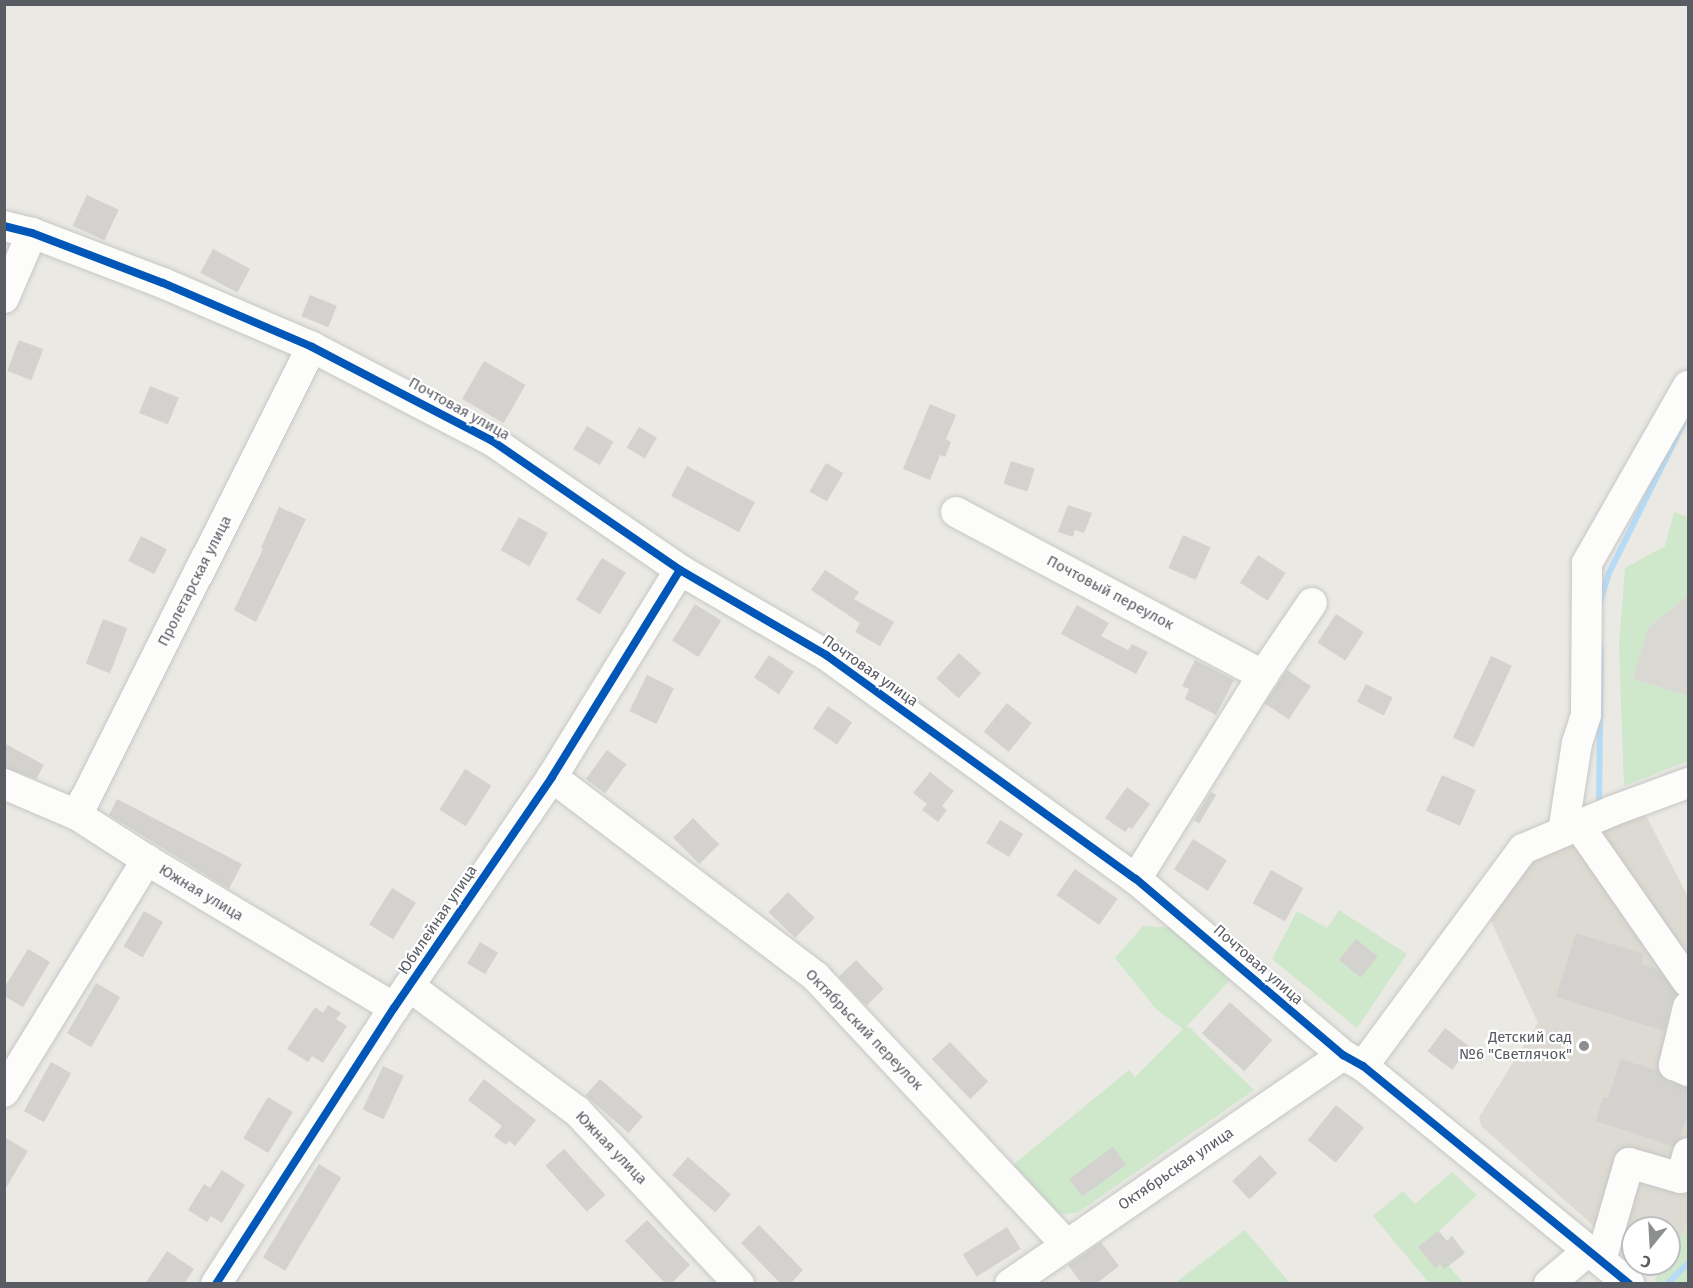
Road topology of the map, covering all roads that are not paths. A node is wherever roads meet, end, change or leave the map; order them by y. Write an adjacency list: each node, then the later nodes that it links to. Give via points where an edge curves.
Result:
1 (18, 230): 2 (street); 3 (street, Почтовая улица, via 163,283)
2 (4, 298)
3 (312, 347): 6 (street, Почтовая улица, via 491,440); 12 (street, Пролетарская улица)
4 (1689, 386): 13 (street, via 1587,563 1586,715 1576,742)
5 (956, 512): 8 (street, Почтовый переулок)
6 (680, 570): 9 (street, Юбилейная улица); 15 (street, Почтовая улица, via 826,655)
7 (1312, 603): 8 (street)
8 (1263, 675): 15 (street)
9 (552, 777): 17 (street, Юбилейная улица); 23 (street, Октябрьский переулок, via 816,977)
10 (1689, 783): 13 (street, Октябрьская улица)
11 (4, 784): 12 (street, Южная улица)
12 (77, 814): 14 (street, Южная улица)
13 (1585, 823): 16 (street); 19 (street, Октябрьская улица, via 1523,849)
14 (147, 860): 17 (street, Южная улица); 21 (street)
15 (1136, 879): 19 (street, Почтовая улица)
16 (1689, 982)
17 (402, 997): 25 (street, Юбилейная улица); 26 (street, Южная улица, via 577,1111)
18 (1689, 1007): 20 (street, via 1674,1065)
19 (1353, 1060): 23 (street, Октябрьская улица); 24 (street, Почтовая улица)
20 (1689, 1071)
21 (4, 1092)
22 (1689, 1153): 24 (street, via 1681,1178 1629,1163)
23 (1066, 1244): 27 (street, Октябрьская улица)
24 (1595, 1255): 28 (street); 29 (street, Почтовая улица)
25 (216, 1284)
26 (739, 1284)
27 (1010, 1284)
28 (1549, 1284)
29 (1629, 1284)

